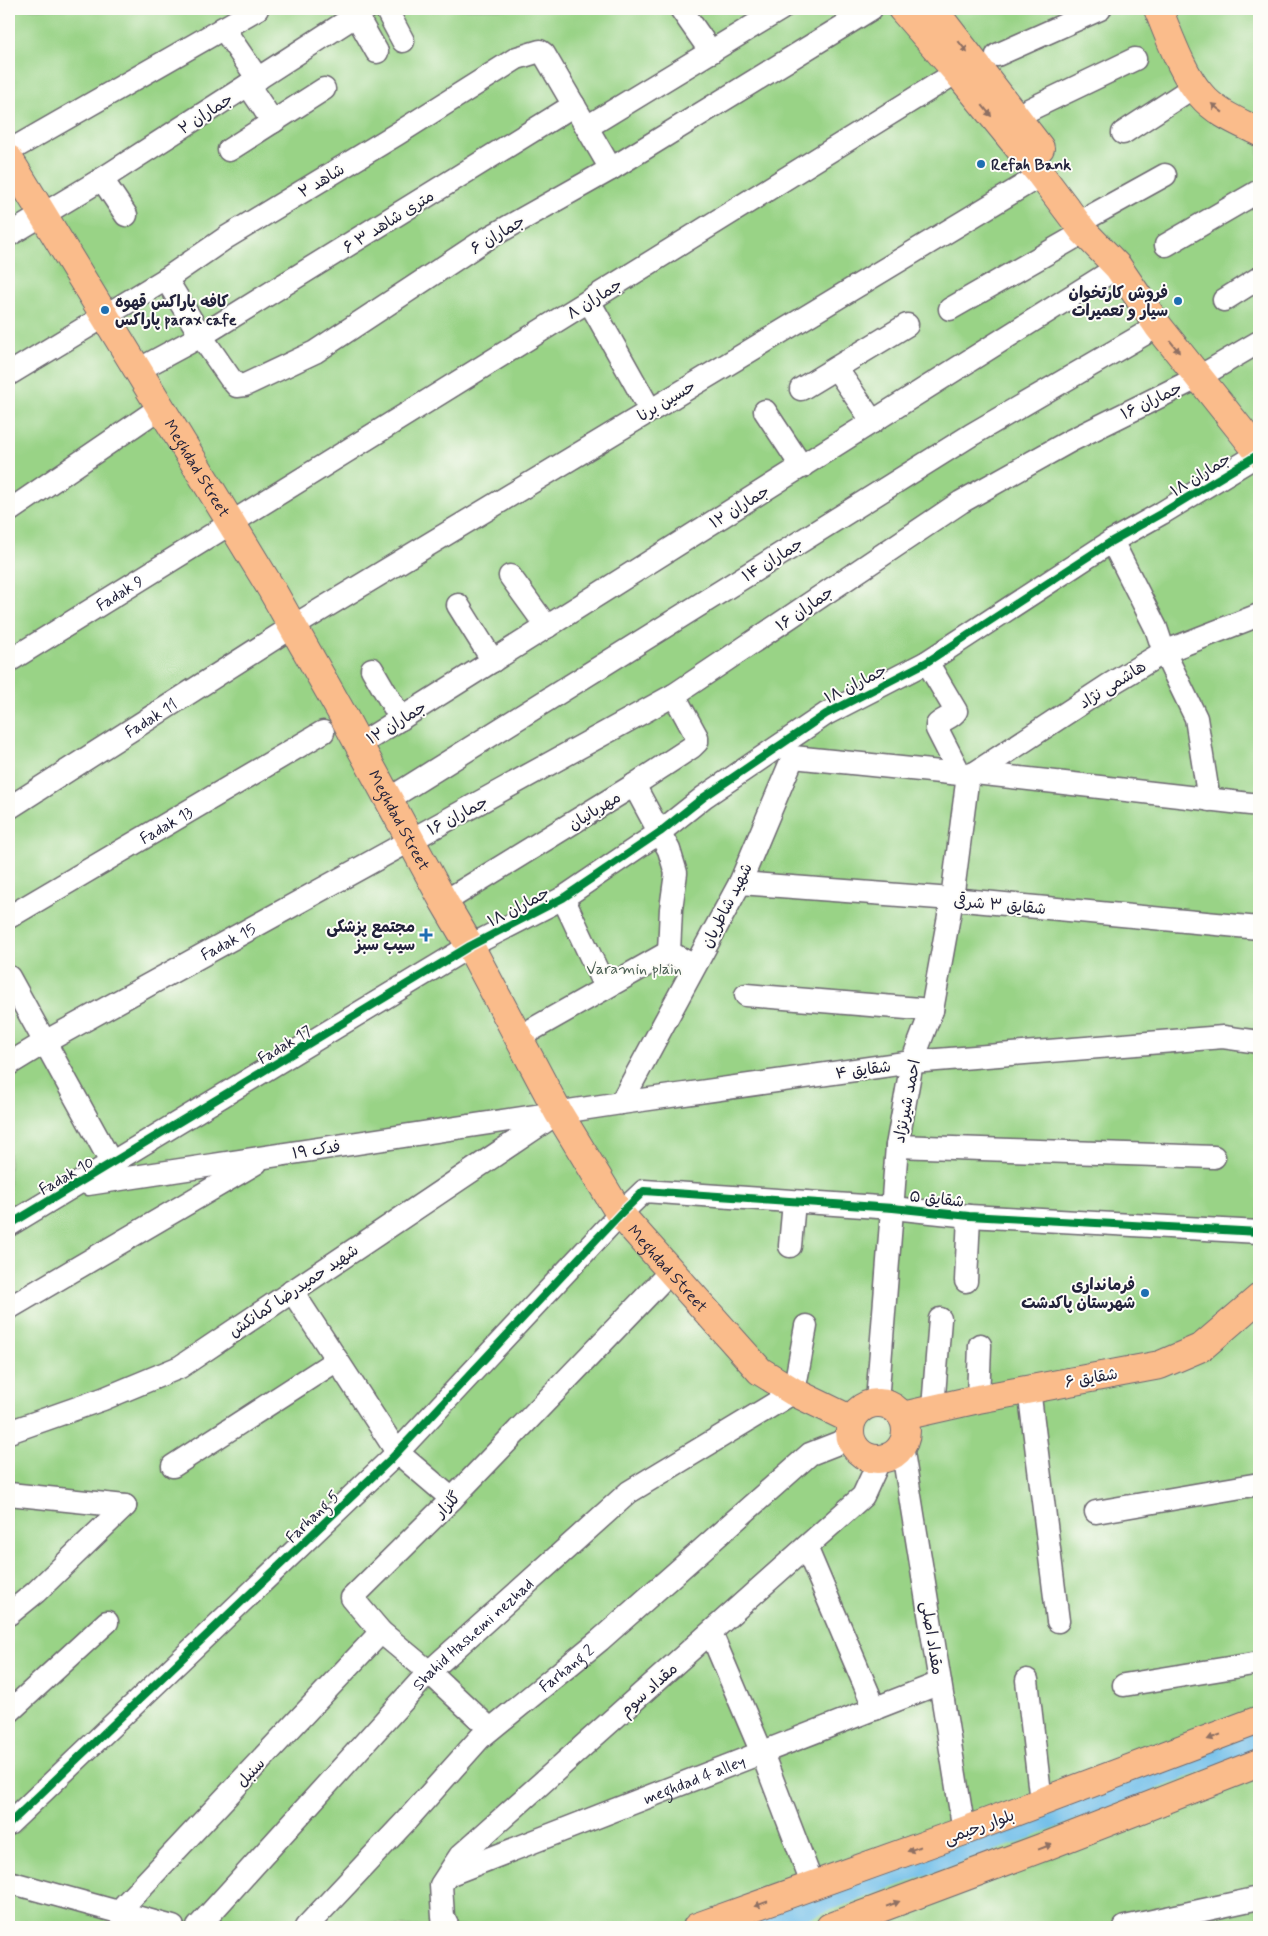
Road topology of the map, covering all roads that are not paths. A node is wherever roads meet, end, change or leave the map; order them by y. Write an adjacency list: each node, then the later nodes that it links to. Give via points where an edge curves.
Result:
1 (257, 9): 11 (street)
2 (386, 9): 12 (street)
3 (681, 9): 14 (street)
4 (781, 9): 14 (street)
5 (871, 9): 30 (street, جماران ۶)
6 (902, 9): 17 (main road)
7 (933, 9): 22 (main road, one-way to 22)
8 (1100, 9): 15 (street)
9 (1158, 9): 19 (main road)
10 (361, 12): 13 (street); 18 (street, جماران ۲)
11 (223, 28): 18 (street); 27 (street)
12 (403, 41)
13 (377, 52)
14 (711, 52): 24 (street)
15 (997, 55)
16 (1135, 59): 22 (street)
17 (957, 72): 32 (main road, one-way to 32); 44 (street, جماران ۸)
18 (253, 82): 23 (street); 33 (street, جماران ۲)
19 (1195, 86): 25 (main road, one-way to 19, via 1228,117 1201,96); 26 (street)
20 (324, 89): 23 (street)
21 (574, 105): 24 (street); 42 (street, شاهد ۲, via 544,54 540,51 517,58 227,237); 49 (street, ۶ متری شاهد ۳)
22 (1016, 116): 37 (main road)
23 (273, 122): 28 (street)
24 (587, 127): 30 (street)
25 (1259, 132)
26 (1123, 133)
27 (9, 150)
28 (229, 150)
29 (9, 159): 35 (main road, Meghdad Street)
30 (611, 169): 49 (street, جماران ۶, via 483,241 315,352 245,385 237,386)
31 (1165, 175): 37 (street)
32 (1041, 176): 37 (main road); 57 (street, حسین برنا)
33 (102, 179): 35 (street, جماران ۲); 36 (street)
34 (1259, 191): 39 (street)
35 (41, 214): 38 (street, جماران ۲); 46 (main road, Meghdad Street)
36 (126, 215)
37 (1087, 224): 40 (main road); 45 (street)
38 (9, 235)
39 (1166, 245)
40 (1118, 267): 48 (main road); 59 (street, جماران ۱۲)
41 (1259, 278): 43 (street)
42 (166, 279): 46 (street, شاهد ۲); 49 (street)
43 (1224, 300)
44 (588, 301): 57 (street); 63 (street, جماران ۸)
45 (950, 309)
46 (106, 316): 52 (main road, Meghdad Street); 53 (street, شاهد ۲)
47 (907, 325): 51 (street)
48 (1158, 326): 54 (main road, one-way to 54); 82 (street, جماران ۱۴, via 962,440)
49 (202, 336): 52 (street)
50 (1259, 342): 54 (street, جماران ۱۶)
51 (836, 368): 55 (street); 59 (street)
52 (138, 370): 56 (main road, Meghdad Street)
53 (9, 374)
54 (1199, 377): 60 (main road); 75 (street, جماران ۱۶, via 1070,441 961,502)
55 (801, 389)
56 (161, 407): 62 (street); 63 (main road, Meghdad Street)
57 (650, 410): 68 (street, حسین برنا)
58 (765, 411): 61 (street)
59 (873, 422): 61 (street, جماران ۱۲)
60 (1259, 453): 64 (street, جماران ۱۸, via 1162,514)
61 (802, 466): 69 (street, جماران ۱۲)
62 (9, 511)
63 (231, 523): 68 (main road, Meghdad Street); 71 (street, Fadak 9)
64 (1112, 541): 70 (street, via 1156,628); 73 (street, جماران ۱۸)
65 (510, 576): 69 (street)
66 (458, 605): 72 (street)
67 (1259, 615): 70 (street, هاشمی نژاد)
68 (292, 627): 78 (main road, Meghdad Street); 85 (street, Fadak 11)
69 (547, 627): 72 (street, جماران ۱۲)
70 (1164, 652): 80 (street, هاشمی نژاد); 83 (street, via 1196,718)
71 (9, 661)
72 (493, 661): 76 (street, جماران ۱۲)
73 (926, 662): 79 (street, جماران ۱۸, via 826,714); 80 (street, via 956,711 940,722 937,729)
74 (372, 669): 76 (street)
75 (674, 695): 81 (street, مهربانیان, via 697,742); 87 (street, جماران ۱۶)
76 (401, 719): 78 (street, جماران ۱۲)
77 (324, 732): 92 (street, Fadak 13)
78 (359, 745): 82 (main road, Meghdad Street)
79 (788, 750): 80 (street); 86 (street, جماران ۱۸, via 704,797); 88 (street, شهید شاطریان)
80 (967, 774): 83 (street); 90 (street, احمد شیرنژاد)
81 (634, 785): 86 (street); 91 (street, مهربانیان)
82 (389, 799): 87 (main road, Meghdad Street)
83 (1209, 800): 84 (street)
84 (1259, 805)
85 (9, 808)
86 (660, 832): 89 (street, جماران ۱۸); 95 (street, via 676,873)
87 (410, 840): 91 (main road, Meghdad Street); 102 (street, Fadak 15)
88 (740, 883): 90 (street, شقایق ۳ شرقی); 96 (street, شهید شاطریان)
89 (563, 898): 94 (street, جماران ۱۸); 98 (street)
90 (952, 899): 93 (street, شقایق ۳ شرقی); 100 (street, احمد شیرنژاد)
91 (444, 902): 94 (main road, Meghdad Street)
92 (9, 917)
93 (1259, 928)
94 (470, 946): 101 (main road, Meghdad Street); 111 (street, Fadak 17)
95 (669, 952): 96 (street); 98 (street)
96 (694, 966): 106 (street, شهید شاطریان)
97 (9, 977): 102 (street)
98 (605, 987): 101 (street)
99 (746, 995): 100 (street)
100 (932, 1010): 104 (street, احمد شیرنژاد)
101 (519, 1037): 107 (main road, Meghdad Street)
102 (45, 1042): 105 (street, Fadak 15); 111 (street)
103 (1259, 1042): 104 (street, شقایق ۴, via 1223,1037)
104 (912, 1062): 106 (street, شقایق ۴); 108 (street, احمد شیرنژاد)
105 (9, 1064)
106 (621, 1103): 107 (street, شقایق ۴)
107 (558, 1112): 109 (street, فدک ۱۹); 115 (main road, Meghdad Street); 122 (street, شهید حمیدرضا کمانکش)
108 (897, 1146): 110 (street); 114 (street, احمد شیرنژاد)
109 (267, 1157): 112 (street, فدک ۱۹); 124 (street)
110 (1214, 1157)
111 (112, 1164): 112 (street, Fadak 10)
112 (74, 1186): 117 (street, Fadak 10)
113 (794, 1202): 114 (street, شقایق ۵); 115 (street, شقایق ۵, via 644,1191); 119 (street)
114 (893, 1208): 116 (street, شقایق ۵); 132 (street, احمد شیرنژاد)
115 (620, 1214): 120 (main road, Meghdad Street); 137 (street, Farhang 5)
116 (969, 1216): 118 (street, شقایق ۵); 121 (street)
117 (9, 1225)
118 (1259, 1232)
119 (790, 1246)
120 (671, 1271): 130 (main road, Meghdad Street, via 760,1371); 142 (street, گلزار)
121 (966, 1281)
122 (292, 1291): 128 (street); 136 (street, شهید حمیدرضا کمانکش, via 180,1367 103,1399)
123 (1259, 1298): 129 (main road, شقایق ۶, via 1202,1347 1160,1365)
124 (9, 1308)
125 (940, 1318): 133 (street)
126 (806, 1326): 130 (street)
127 (980, 1345): 131 (street)
128 (338, 1360): 137 (street); 139 (street)
129 (1029, 1389): 131 (main road, شقایق ۶); 147 (street)
130 (794, 1392): 135 (main road, Meghdad Street); 151 (street, Shahid Hashemi nezhad, via 629,1492)
131 (978, 1399): 133 (main road, شقایق ۶)
132 (877, 1402): 134 (main road, via 896,1408); 135 (main road, via 862,1408)
133 (933, 1408): 134 (main road, شقایق ۶)
134 (903, 1416): 138 (main road, via 906,1436)
135 (852, 1429): 138 (main road, via 855,1447 862,1454 870,1458); 158 (street, Farhang 2, via 810,1454 600,1640)
136 (9, 1432)
137 (397, 1452): 142 (street); 162 (street, Farhang 5)
138 (891, 1452): 144 (street, مقداد سوم, via 863,1496); 153 (street, مقداد اصلی)
139 (173, 1466)
140 (1259, 1484): 143 (street)
141 (9, 1494): 145 (street, via 125,1506)
142 (452, 1499): 148 (street, گلزار, via 352,1598)
143 (1096, 1512)
144 (806, 1547): 149 (street, مقداد سوم); 155 (street)
145 (9, 1614)
146 (107, 1622): 156 (street)
147 (1058, 1622)
148 (381, 1632): 151 (street, گلزار); 168 (street, سنبل)
149 (711, 1633): 159 (street); 164 (street, مقداد سوم, via 460,1856)
150 (1259, 1663): 154 (street)
151 (429, 1672): 158 (street, گلزار); 170 (street, Shahid Hashemi nezhad)
152 (1026, 1680): 161 (street)
153 (940, 1683): 155 (street, meghdad 4 alley); 163 (street, مقداد اصلی)
154 (1124, 1685)
155 (875, 1709): 159 (street, meghdad 4 alley)
156 (9, 1712)
157 (1259, 1720): 161 (main road, بلوار رحیمی, one-way to 161)
158 (490, 1729): 171 (street, Farhang 2)
159 (762, 1753): 164 (street, meghdad 4 alley); 165 (street)
160 (1259, 1763): 174 (main road, one-way to 160)
161 (1041, 1802): 163 (main road, بلوار رحیمی)
162 (9, 1824)
163 (964, 1831): 165 (main road, بلوار رحیمی, one-way to 165)
164 (448, 1875): 172 (street, مقداد سوم, via 441,1885 443,1917)
165 (813, 1886): 173 (main road, بلوار رحیمی, one-way to 173)
166 (12, 1887): 168 (street)
167 (1259, 1898): 175 (street)
168 (127, 1919): 169 (street)
169 (173, 1927)
170 (198, 1927)
171 (306, 1927)
172 (448, 1927)
173 (697, 1927)
174 (830, 1927)
175 (1125, 1927)

